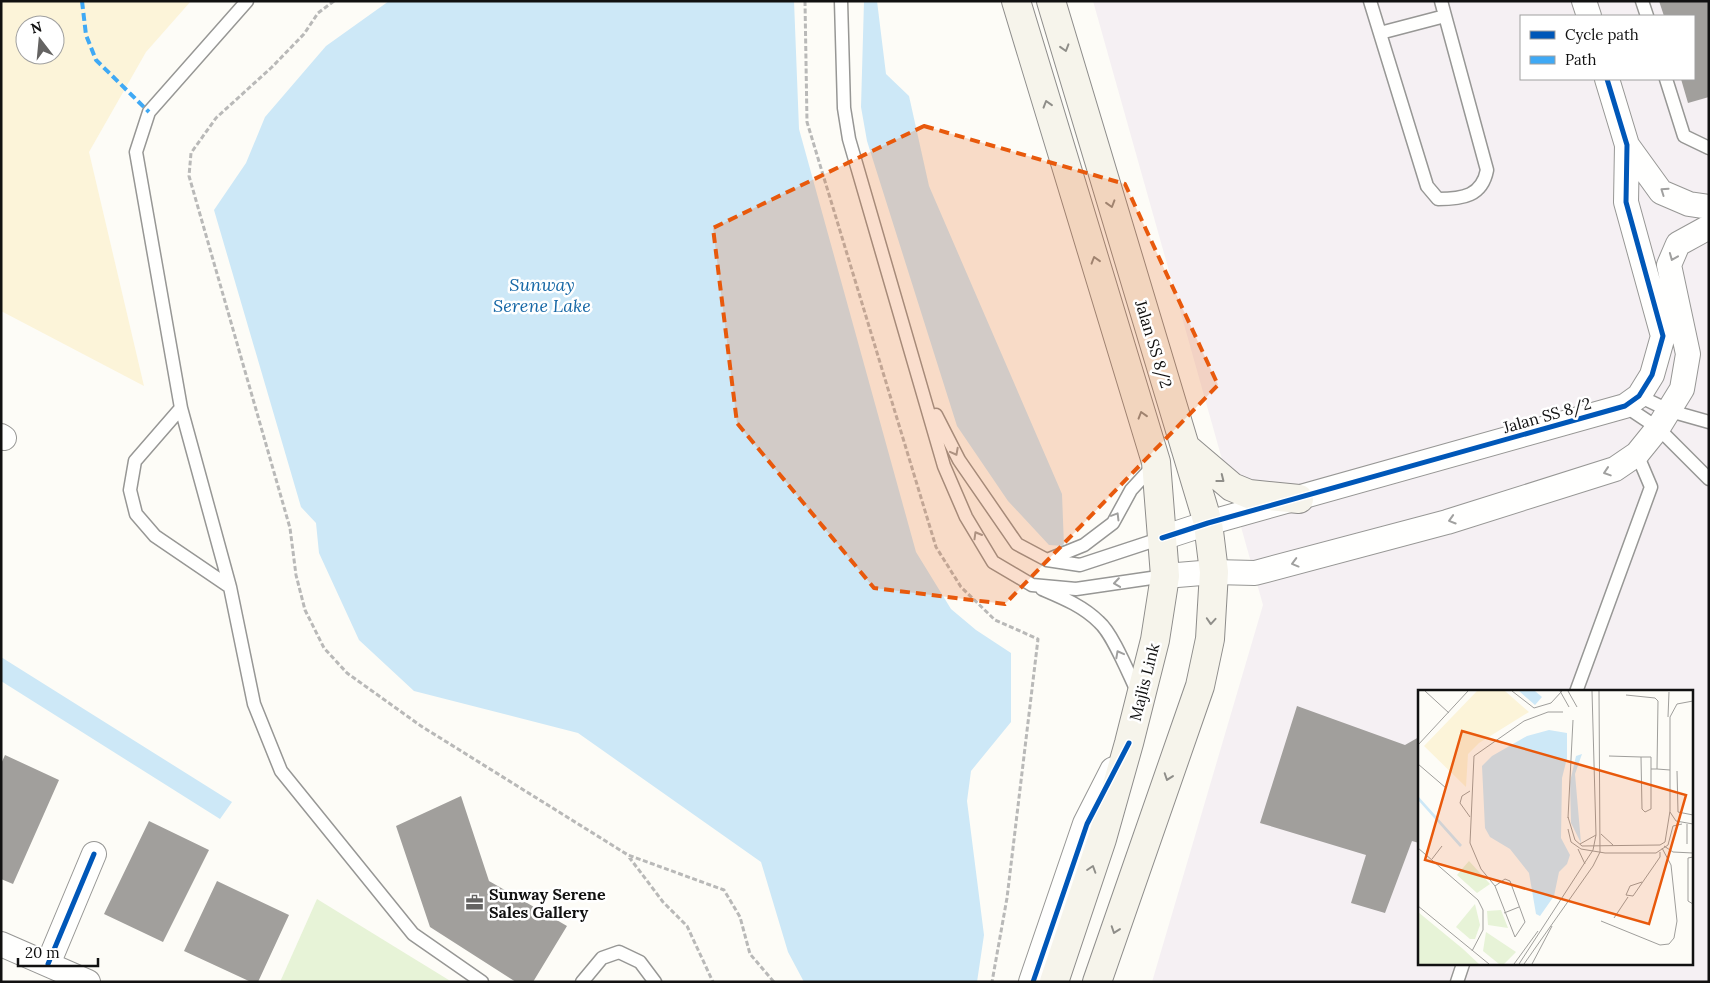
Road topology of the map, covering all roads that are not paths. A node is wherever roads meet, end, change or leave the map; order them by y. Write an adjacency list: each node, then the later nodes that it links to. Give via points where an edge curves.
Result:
1 (247, 1): 21 (lane, via 150,112 136,152)
2 (841, 1): 19 (lane, via 844,108 849,139)
3 (1016, 1): 26 (main road, Jalan SS 8/2, one-way to 3)
4 (1051, 1): 24 (main road, Jalan SS 8/2, one-way to 24)
5 (1370, 1): 12 (lane)
6 (1441, 1): 11 (lane)
7 (1584, 1): 9 (street)
8 (1642, 1): 10 (lane)
9 (1589, 15)
10 (1647, 15)
11 (1445, 16): 12 (lane); 12 (lane, via 1487,170 1484,184 1473,193 1454,199 1438,199 1427,186)
12 (1380, 33)
13 (1607, 80): 15 (street)
14 (1666, 80): 16 (lane, via 1684,136)
15 (1627, 145): 17 (street, one-way to 15, via 1689,204 1661,192); 20 (street, via 1626,202 1663,336 1652,375)
16 (1709, 148)
17 (1709, 207)
18 (1709, 227): 22 (street, one-way to 22, via 1678,244 1670,265 1688,354 1682,389)
19 (924, 393): 31 (lane, one-way to 31, via 959,460 1017,544); 34 (lane, one-way to 19, via 993,562 966,517 944,466)
20 (1632, 401): 22 (lane); 22 (lane); 28 (street, Jalan SS 8/2)
21 (182, 408): 35 (lane); 35 (lane, via 135,461 130,490 136,514 155,536)
22 (1664, 419): 23 (lane); 25 (street); 27 (lane)
23 (1709, 422)
24 (1184, 447): 28 (main road, one-way to 28, via 1232,487 1249,494); 29 (main road, Jalan SS 8/2)
25 (1637, 454): 32 (street, one-way to 32, via 1615,469 1447,522 1255,574); 36 (lane, via 1651,487)
26 (1156, 462): 30 (main road, Majlis Link); 31 (lane, one-way to 26, via 1084,545 1113,523 1131,490)
27 (1709, 479)
28 (1299, 499): 29 (street, Jalan SS 8/2)
29 (1208, 523): 30 (street); 32 (main road)
30 (1162, 538): 31 (lane, via 1080,565); 33 (main road, Majlis Link)
31 (1047, 560)
32 (1214, 572): 33 (street); 49 (main road, one-way to 49, via 1210,639 1200,686)
33 (1165, 576): 34 (lane, one-way to 34, via 1076,589); 37 (main road, Majlis Link, via 1155,640)
34 (1032, 584): 37 (lane, one-way to 34, via 1101,623 1075,604)
35 (230, 587): 44 (lane, via 254,704 281,771 413,934)
36 (1577, 690)
37 (1140, 698): 38 (main road, Majlis Link)
38 (1129, 742): 47 (street, via 1088,824); 48 (main road, Majlis Link, one-way to 38, via 1102,839)
39 (94, 854): 41 (street)
40 (1, 944): 41 (street)
41 (48, 964): 43 (street)
42 (1462, 966): 50 (lane)
43 (88, 982)
44 (482, 982)
45 (582, 982): 46 (lane, via 602,958 619,952 640,962)
46 (655, 982)
47 (1033, 982)
48 (1054, 982)
49 (1097, 982)
50 (1457, 982)

